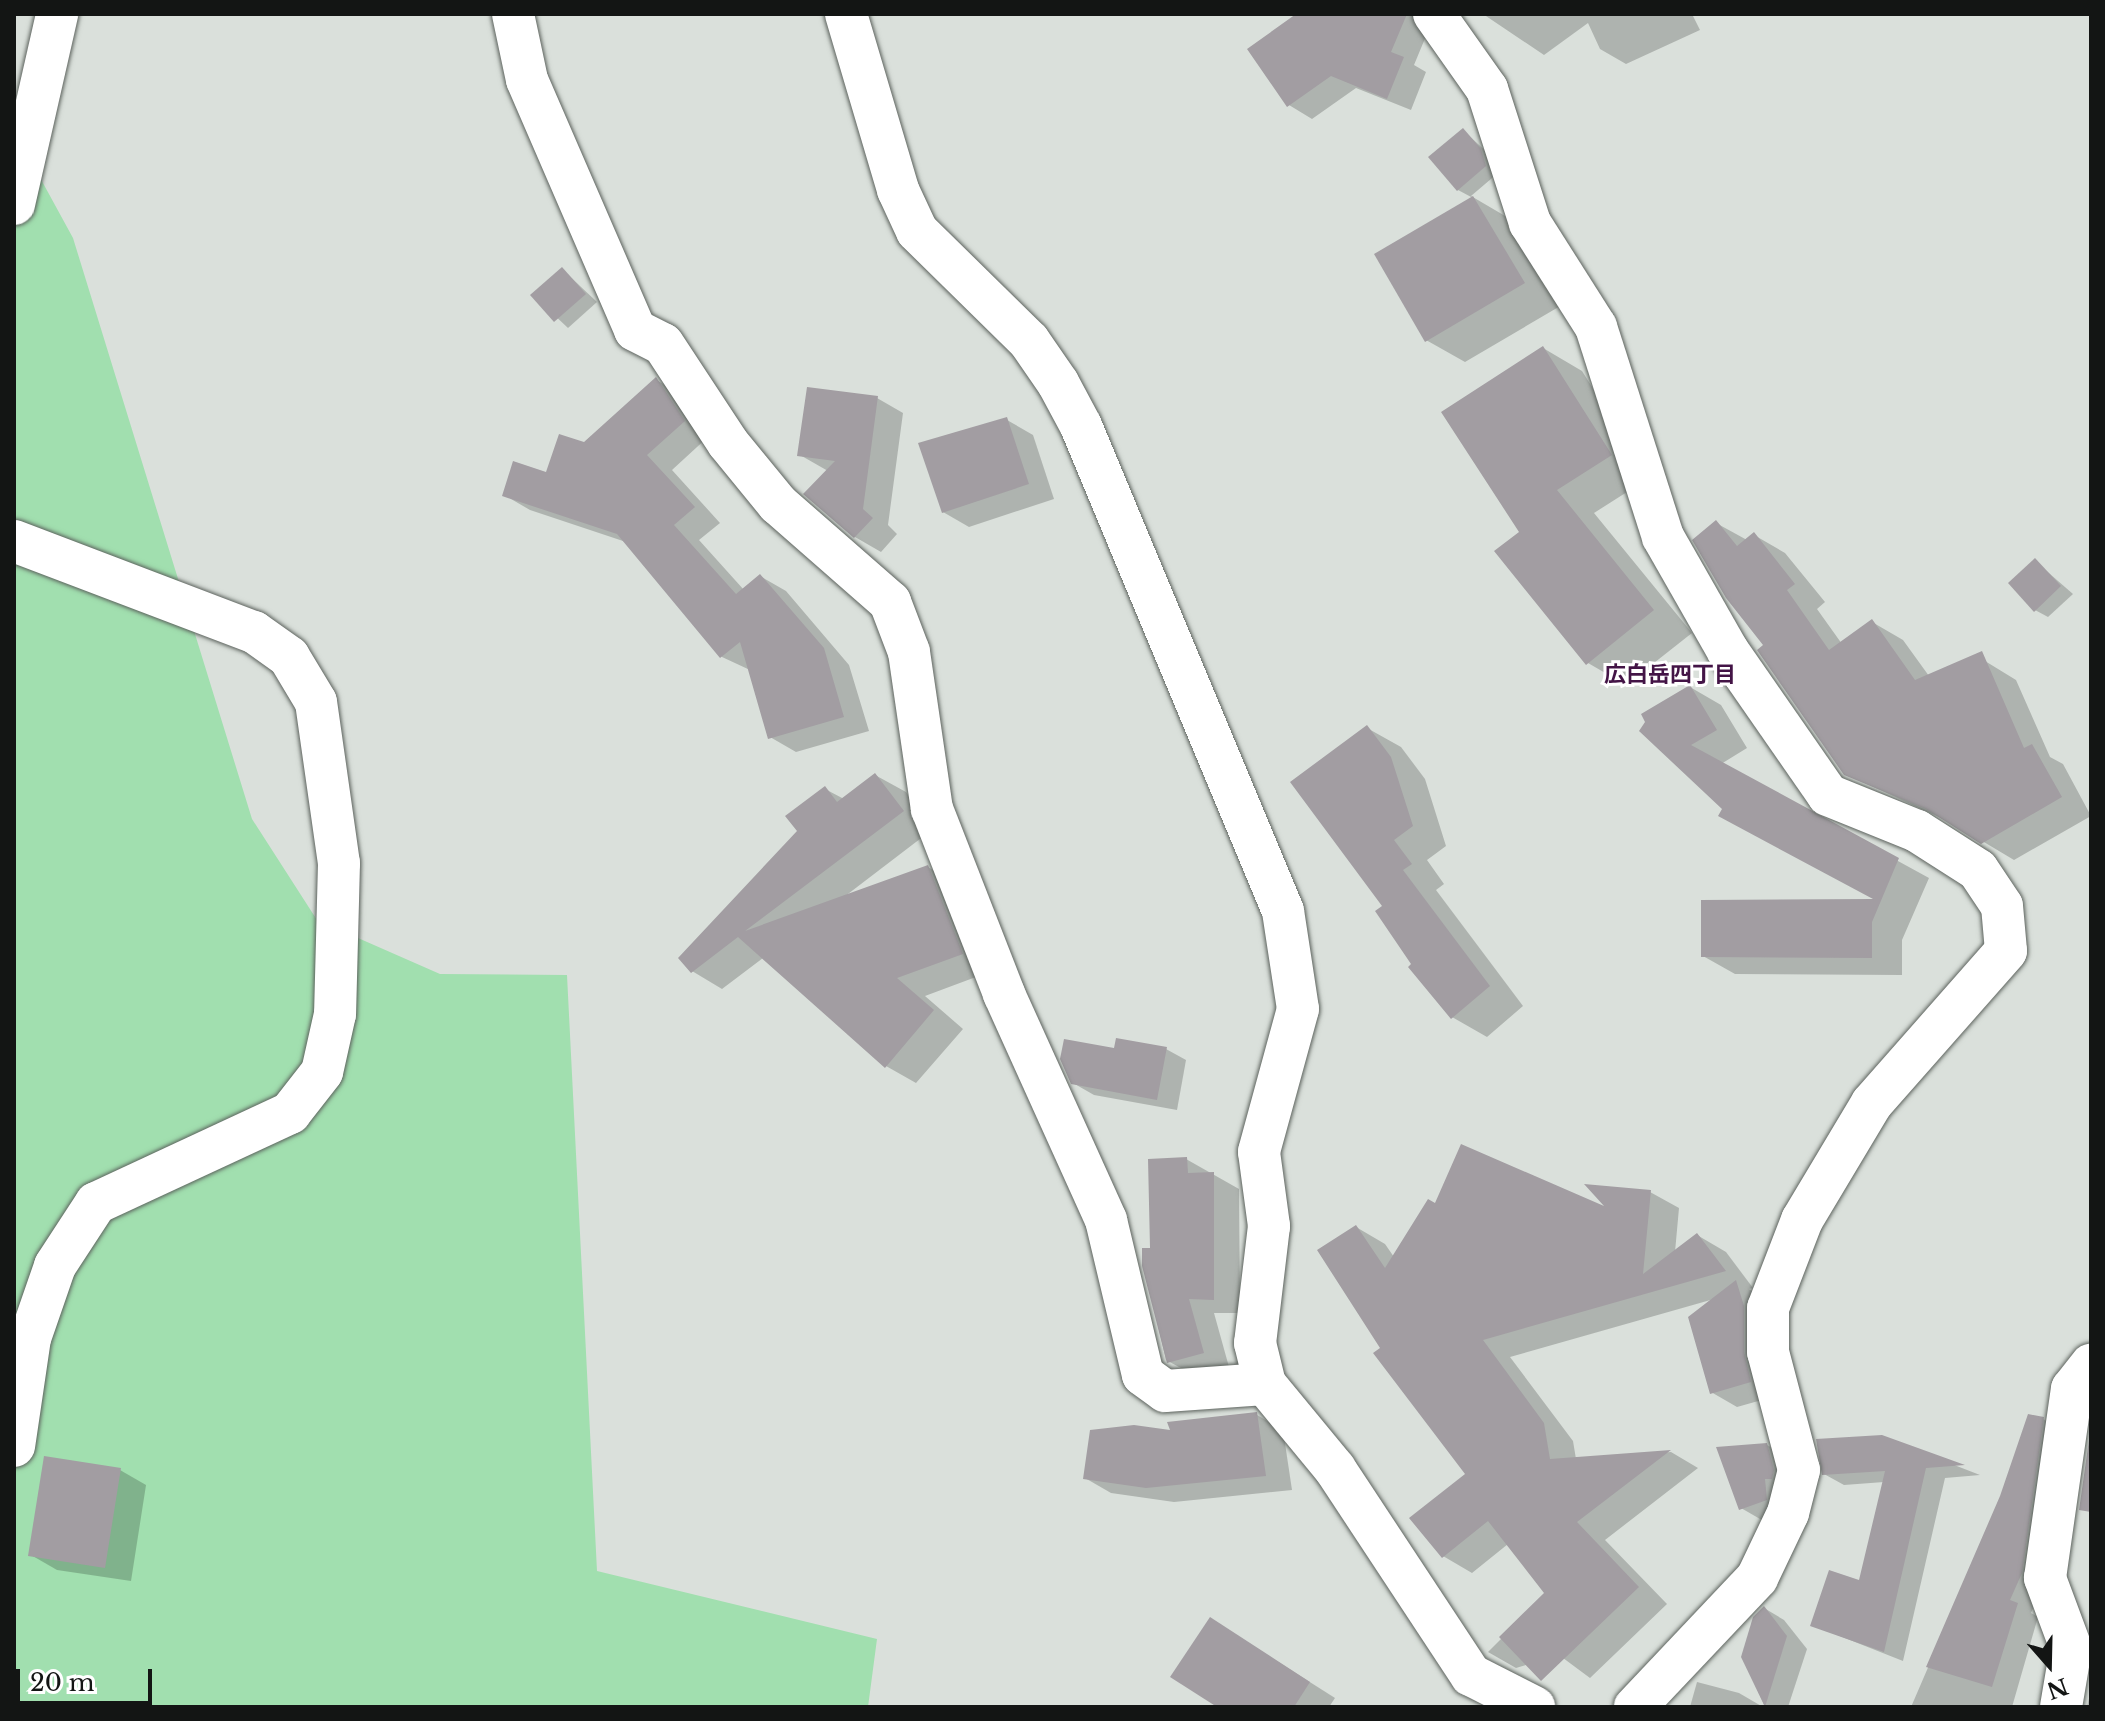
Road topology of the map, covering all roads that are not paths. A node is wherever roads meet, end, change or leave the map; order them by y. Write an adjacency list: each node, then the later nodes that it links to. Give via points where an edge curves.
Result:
1 (57, 14): 5 (street)
2 (513, 14): 8 (street, via 527,80 635,330 663,344 728,443 778,504 890,602 909,652 932,809 1004,994 1106,1220 1143,1375 1165,1391)
3 (846, 14): 8 (street, via 898,190 917,231 1029,341 1058,383 1081,426 1283,911 1298,1009 1259,1152 1269,1226 1255,1343)
4 (1434, 14): 11 (street, via 1487,89 1530,223 1596,327 1663,537 1728,651 1828,795 1917,831 1978,870 2002,906 2006,951 1872,1103 1802,1220 1768,1308 1768,1352 1799,1470 1788,1513 1757,1578)
5 (14, 204)
6 (14, 541): 9 (street, via 254,632 289,657 316,702 339,863 335,1014 322,1072 290,1113 96,1203 55,1266 30,1338)
7 (2091, 1365): 12 (street, via 2072,1389 2045,1578 2071,1648)
8 (1265, 1384): 10 (street, via 1335,1469 1471,1675)
9 (14, 1446)
10 (1534, 1707)
11 (1635, 1707)
12 (2061, 1707)

